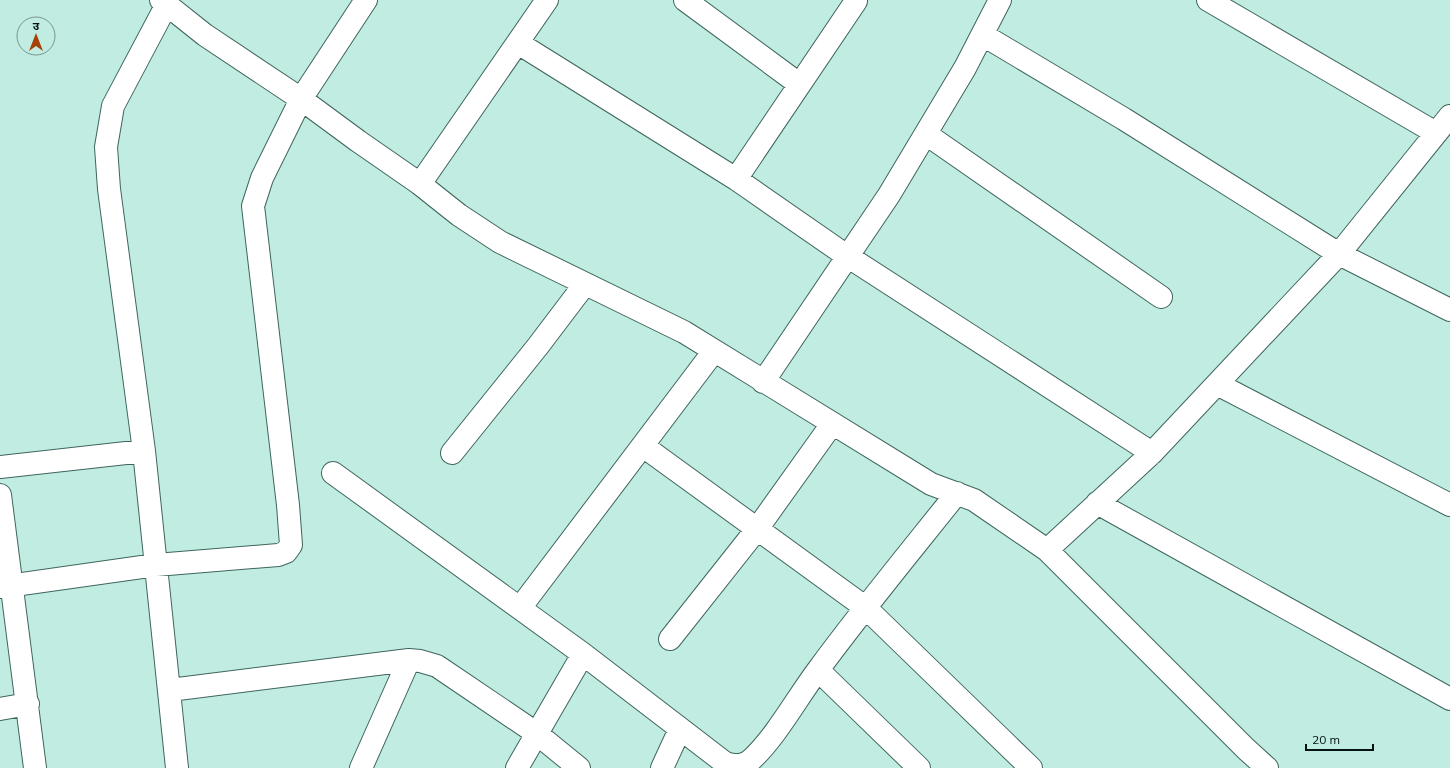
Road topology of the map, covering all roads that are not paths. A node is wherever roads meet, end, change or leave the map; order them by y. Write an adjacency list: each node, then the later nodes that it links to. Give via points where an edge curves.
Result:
1 (366, 0): 11 (street)
2 (547, 0): 9 (street)
3 (685, 0): 10 (street)
4 (1000, 0): 8 (street)
5 (1208, 0): 13 (street)
6 (856, 1): 10 (street)
7 (164, 2): 11 (street, via 205,35); 27 (street, via 113,106 106,147 109,189)
8 (983, 34): 14 (street); 17 (street)
9 (518, 43): 15 (street); 16 (street)
10 (799, 84): 15 (street)
11 (301, 99): 16 (street); 38 (street, via 262,178 253,206 292,545 278,556)
12 (1450, 116): 13 (street)
13 (1436, 133): 17 (street)
14 (926, 134): 18 (street, via 889,195); 20 (street)
15 (736, 179): 18 (street)
16 (420, 184): 19 (street, via 459,215 500,242)
17 (1339, 254): 21 (street); 24 (street)
18 (847, 256): 23 (street); 29 (street)
19 (585, 284): 22 (street, via 684,332); 28 (street)
20 (1161, 297)
21 (1450, 310)
22 (714, 351): 23 (street); 26 (street)
23 (763, 382): 25 (street)
24 (1217, 384): 29 (street); 35 (street)
25 (832, 424): 32 (street, via 931,484); 36 (street)
26 (643, 446): 36 (street); 40 (street)
27 (144, 451): 30 (street); 38 (street)
28 (452, 453)
29 (1152, 453): 34 (street)
30 (0, 468)
31 (333, 473): 40 (street)
32 (957, 493): 37 (street, via 974,500); 41 (street)
33 (0, 495): 39 (street)
34 (1097, 504): 37 (street); 47 (street)
35 (1450, 505)
36 (757, 529): 41 (street); 42 (street)
37 (1046, 550): 60 (street)
38 (156, 565): 39 (street); 46 (street)
39 (6, 586): 48 (street)
40 (520, 608): 43 (street)
41 (866, 608): 45 (street); 59 (street)
42 (670, 639)
43 (583, 654): 50 (street); 51 (street)
44 (409, 660): 46 (street); 51 (street, via 420,660 437,666); 54 (street)
45 (818, 670): 50 (street, via 768,742 745,764 736,766 725,763); 58 (street)
46 (170, 690): 53 (street)
47 (1450, 699)
48 (28, 704): 49 (street); 52 (street)
49 (0, 709)
50 (680, 729): 57 (street)
51 (536, 733): 55 (street); 56 (street)
52 (35, 768)
53 (178, 768)
54 (361, 768)
55 (517, 768)
56 (580, 768)
57 (662, 768)
58 (919, 768)
59 (1030, 768)
60 (1267, 768)

